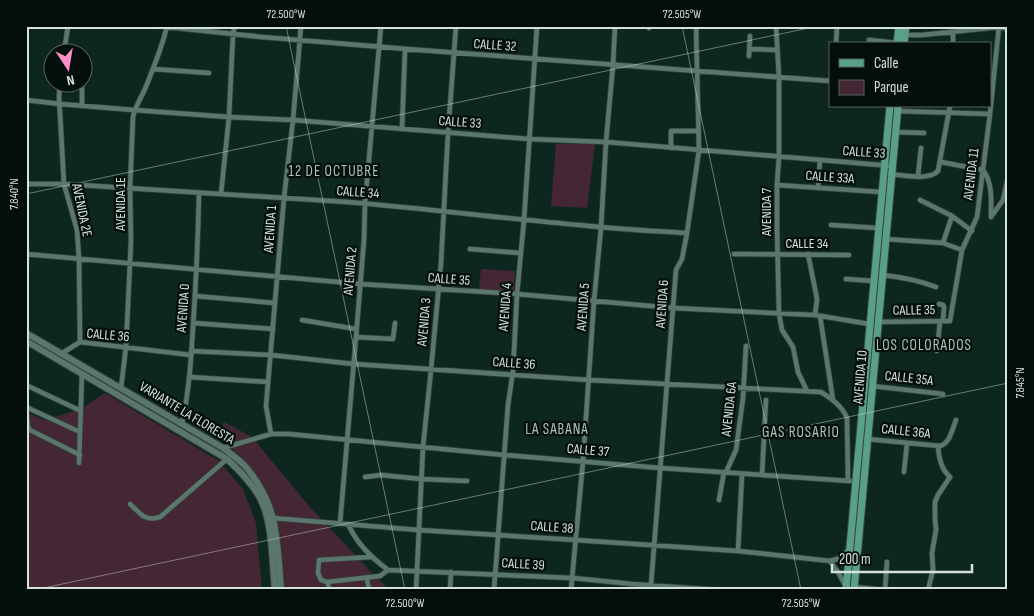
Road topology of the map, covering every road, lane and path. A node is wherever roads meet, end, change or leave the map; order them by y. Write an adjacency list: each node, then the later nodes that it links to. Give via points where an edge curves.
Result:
1 (68, 26): 25 (street)
2 (158, 26): 15 (street, CALLE 32)
3 (219, 26): 18 (street)
4 (235, 26): 20 (street)
5 (301, 26): 23 (street, AVENIDA 1)
6 (381, 26): 31 (street, AVENIDA 2)
7 (456, 26): 35 (street, AVENIDA 3)
8 (537, 26): 37 (street, AVENIDA 4)
9 (615, 26): 38 (street, AVENIDA 5)
10 (696, 26): 40 (street, AVENIDA 6)
11 (776, 26): 34 (street, AVENIDA 7)
12 (837, 26): 26 (street)
13 (899, 26): 28 (main road)
14 (906, 26): 21 (main road)
15 (167, 27): 18 (street, CALLE 32); 39 (street, AVENIDA 1E)
16 (999, 27): 17 (street); 19 (street); 44 (street, AVENIDA 11)
17 (1008, 29)
18 (218, 32): 20 (street, CALLE 32)
19 (953, 32): 21 (street); 30 (street)
20 (234, 34): 23 (street, CALLE 32); 57 (street)
21 (906, 35): 29 (main road)
22 (750, 36): 33 (street)
23 (300, 40): 31 (street, CALLE 32); 58 (street, AVENIDA 1)
24 (869, 40): 27 (street)
25 (66, 42)
26 (836, 42)
27 (888, 42)
28 (897, 42)
29 (904, 42)
30 (953, 42)
31 (380, 46): 32 (street, CALLE 32); 59 (street, AVENIDA 2)
32 (406, 49): 35 (street, CALLE 32); 60 (street)
33 (750, 49): 34 (street); 36 (street)
34 (777, 50): 42 (street, AVENIDA 7)
35 (454, 53): 37 (street, CALLE 32); 63 (street, AVENIDA 3)
36 (750, 56)
37 (535, 59): 38 (street, CALLE 32); 65 (street, AVENIDA 4)
38 (613, 65): 40 (street, CALLE 32); 66 (street, AVENIDA 5)
39 (153, 69): 41 (street); 54 (street, AVENIDA 1E)
40 (696, 70): 42 (street, CALLE 32); 61 (street, AVENIDA 6)
41 (209, 72)
42 (779, 77): 43 (street, CALLE 32); 70 (street, AVENIDA 7)
43 (829, 81)
44 (992, 89)
45 (59, 92): 48 (street, AVENIDA 2E)
46 (82, 92): 49 (street)
47 (26, 100): 48 (street, CALLE 33)
48 (60, 104): 49 (street, CALLE 33); 79 (street, AVENIDA 2E)
49 (82, 106): 54 (street, CALLE 33)
50 (890, 108): 73 (main road, AVENIDA 10)
51 (950, 108): 55 (street)
52 (990, 108): 56 (street, AVENIDA 11)
53 (897, 109): 55 (street); 62 (main road, AVENIDA 10)
54 (134, 110): 57 (street, CALLE 33); 81 (street, AVENIDA 1E)
55 (949, 113): 56 (street); 72 (street)
56 (990, 114): 74 (street, AVENIDA 11)
57 (229, 117): 58 (street, CALLE 33); 85 (street)
58 (293, 120): 59 (street, CALLE 33); 86 (street, AVENIDA 1)
59 (372, 126): 60 (street, CALLE 33); 88 (street, AVENIDA 2)
60 (402, 129): 63 (street, CALLE 33)
61 (698, 131): 67 (street, via 671,131); 69 (street, AVENIDA 6)
62 (895, 132): 64 (street); 73 (main road, AVENIDA 10)
63 (448, 133): 65 (street, CALLE 33); 89 (street, AVENIDA 3)
64 (924, 133)
65 (529, 139): 66 (street, CALLE 33); 91 (street, AVENIDA 4)
66 (606, 142): 67 (street, CALLE 33); 93 (street, AVENIDA 5)
67 (671, 148): 69 (street, CALLE 33)
68 (921, 148): 76 (street)
69 (699, 150): 70 (street, CALLE 33); 96 (street, AVENIDA 6)
70 (779, 157): 71 (street, CALLE 33); 80 (street, AVENIDA 7)
71 (820, 160): 73 (street, CALLE 33); 82 (street)
72 (941, 162): 74 (street); 76 (street, CALLE 33, via 935,175)
73 (888, 165): 75 (main road, AVENIDA 10)
74 (983, 170): 77 (street, via 990,185 991,217 1003,200); 95 (street, AVENIDA 11, via 977,218)
75 (887, 174): 76 (street, CALLE 33); 83 (main road, AVENIDA 10); 97 (main road, AVENIDA 10)
76 (918, 176)
77 (1008, 178)
78 (26, 184): 79 (street, CALLE 34)
79 (64, 184): 81 (street, CALLE 34); 108 (street, AVENIDA 2E, via 77,230)
80 (777, 185): 82 (street, CALLE 33A); 105 (street, AVENIDA 7)
81 (130, 188): 84 (street, CALLE 34); 109 (street, AVENIDA 1E)
82 (818, 188): 83 (street, CALLE 33A)
83 (881, 192): 94 (main road, AVENIDA 10)
84 (199, 193): 85 (street, CALLE 34); 110 (street, AVENIDA 0)
85 (221, 194): 86 (street, CALLE 34)
86 (284, 198): 88 (street, CALLE 34); 113 (street, AVENIDA 1)
87 (920, 200): 90 (street)
88 (365, 204): 89 (street, CALLE 34); 116 (street, AVENIDA 2)
89 (444, 212): 91 (street, CALLE 34); 118 (street, AVENIDA 3)
90 (952, 216): 95 (street); 99 (street)
91 (524, 220): 93 (street, CALLE 34); 102 (street, AVENIDA 4)
92 (831, 225): 94 (street)
93 (601, 228): 96 (street, CALLE 34); 121 (street, AVENIDA 5)
94 (878, 228): 115 (main road, AVENIDA 10)
95 (972, 231): 101 (street, AVENIDA 11)
96 (688, 233): 124 (street, AVENIDA 6, via 676,270)
97 (885, 239): 99 (street); 112 (main road, AVENIDA 10)
98 (26, 241): 103 (street)
99 (943, 243): 101 (street)
100 (470, 249): 102 (street)
101 (962, 250): 129 (street, AVENIDA 11)
102 (520, 253): 119 (street, AVENIDA 4)
103 (27, 254): 108 (street, CALLE 35); 111 (street)
104 (734, 254): 105 (street, CALLE 34)
105 (778, 254): 106 (street, CALLE 34); 125 (street, AVENIDA 7)
106 (808, 254): 107 (street, CALLE 34); 126 (street)
107 (850, 255)
108 (79, 259): 109 (street, CALLE 35); 138 (street, AVENIDA 2E)
109 (130, 263): 110 (street, CALLE 35); 141 (street, AVENIDA 1E)
110 (197, 269): 113 (street, CALLE 35); 120 (street, AVENIDA 0)
111 (26, 270)
112 (882, 275): 117 (street); 131 (main road, AVENIDA 10)
113 (278, 276): 116 (street, CALLE 35); 122 (street, AVENIDA 1)
114 (846, 279): 115 (street)
115 (873, 281): 133 (main road, AVENIDA 10)
116 (360, 284): 118 (street, CALLE 35); 135 (street, AVENIDA 2)
117 (936, 287)
118 (438, 289): 119 (street, CALLE 35); 147 (street, AVENIDA 3)
119 (517, 294): 121 (street, CALLE 35); 149 (street, AVENIDA 4)
120 (195, 296): 122 (street); 130 (street, AVENIDA 0)
121 (594, 301): 124 (street, CALLE 35); 151 (street, AVENIDA 5)
122 (275, 303): 134 (street, AVENIDA 1)
123 (939, 304): 128 (street, via 944,307)
124 (673, 308): 125 (street, CALLE 35); 154 (street, AVENIDA 6)
125 (778, 314): 126 (street, CALLE 35); 158 (street, AVENIDA 7)
126 (818, 315): 133 (street, CALLE 35); 161 (street)
127 (302, 320): 135 (street)
128 (941, 321): 129 (street, CALLE 35); 131 (street, CALLE 35); 142 (street)
129 (950, 321)
130 (194, 322): 134 (street); 143 (street, AVENIDA 0)
131 (878, 322): 155 (main road, AVENIDA 10)
132 (395, 323): 137 (street, via 393,340)
133 (870, 324): 187 (main road, AVENIDA 10)
134 (273, 329): 144 (street, AVENIDA 1)
135 (356, 329): 137 (street, AVENIDA 2)
136 (26, 333): 145 (main road, VARIANTE LA FLORESTA)
137 (356, 337): 146 (street, AVENIDA 2)
138 (80, 342): 141 (street, CALLE 36); 145 (street, CALLE 36)
139 (27, 344): 145 (main road, VARIANTE LA FLORESTA)
140 (746, 346): 157 (street, AVENIDA 6A)
141 (126, 347): 143 (street, CALLE 36); 156 (street, AVENIDA 1E)
142 (937, 351)
143 (191, 353): 144 (street, CALLE 36); 150 (street, AVENIDA 0)
144 (271, 355): 146 (street, CALLE 36); 152 (street, AVENIDA 1)
145 (59, 357): 148 (main road, VARIANTE LA FLORESTA); 156 (main road, VARIANTE LA FLORESTA)
146 (354, 364): 147 (street, CALLE 36); 169 (street, AVENIDA 2)
147 (431, 370): 149 (street, CALLE 36); 172 (street, AVENIDA 3)
148 (82, 374): 163 (street); 176 (main road, VARIANTE LA FLORESTA)
149 (512, 374): 151 (street, CALLE 36); 175 (street, AVENIDA 4)
150 (189, 376): 152 (street); 165 (street, AVENIDA 0)
151 (589, 380): 154 (street, CALLE 36); 177 (street, AVENIDA 5)
152 (268, 382): 167 (street, AVENIDA 1, via 266,406)
153 (26, 385): 163 (street)
154 (667, 385): 157 (street, CALLE 36); 179 (street, AVENIDA 6)
155 (872, 386): 159 (street, CALLE 35A); 168 (main road, AVENIDA 10)
156 (121, 388): 165 (main road, VARIANTE LA FLORESTA)
157 (743, 389): 158 (street, CALLE 36); 180 (street, AVENIDA 6A, via 736,450)
158 (807, 391): 161 (street, CALLE 36, via 822,392)
159 (943, 394)
160 (766, 400): 183 (street)
161 (833, 400): 187 (street, via 847,418)
162 (26, 406): 166 (street); 174 (street, via 29,429)
163 (81, 411): 166 (street)
164 (956, 420): 171 (street, CALLE 36A, via 947,442)
165 (182, 424): 173 (main road, VARIANTE LA FLORESTA)
166 (80, 432): 174 (street)
167 (271, 434): 169 (street, CALLE 37); 173 (street, CALLE 37)
168 (867, 439): 170 (street, CALLE 36A); 187 (main road, AVENIDA 10)
169 (348, 440): 172 (street, CALLE 37); 191 (street, AVENIDA 2)
170 (907, 443): 171 (street, CALLE 36A); 181 (street)
171 (938, 446): 224 (street, via 943,469 950,477 935,502 936,535)
172 (423, 447): 175 (street, CALLE 37); 185 (street, AVENIDA 3)
173 (223, 448): 190 (main road, VARIANTE LA FLORESTA, via 243,464 259,485)
174 (80, 455): 178 (street)
175 (504, 455): 177 (street, CALLE 37); 194 (street, AVENIDA 4)
176 (227, 460): 189 (street, via 160,517 146,518); 195 (main road, VARIANTE LA FLORESTA, via 246,478 260,499)
177 (583, 461): 179 (street, CALLE 37); 196 (street, AVENIDA 5)
178 (79, 463)
179 (660, 468): 180 (street, CALLE 37); 197 (street, AVENIDA 6)
180 (725, 472): 182 (street, CALLE 37); 188 (street, AVENIDA 6A)
181 (904, 472)
182 (742, 474): 183 (street, CALLE 37); 199 (street)
183 (762, 475): 187 (street, CALLE 37)
184 (365, 477): 185 (street, via 381,475)
185 (421, 479): 186 (street); 193 (street, AVENIDA 3)
186 (467, 481)
187 (856, 482): 198 (main road, AVENIDA 10); 212 (main road, AVENIDA 10)
188 (719, 500)
189 (130, 504)
190 (273, 518): 191 (street, CALLE 38); 195 (main road, VARIANTE LA FLORESTA)
191 (340, 523): 192 (street, CALLE 38)
192 (348, 524): 193 (street, CALLE 38); 200 (street)
193 (418, 530): 194 (street, CALLE 38); 204 (street, AVENIDA 3)
194 (499, 535): 196 (street, CALLE 38); 206 (street, AVENIDA 4)
195 (273, 537): 213 (main road, VARIANTE LA FLORESTA); 214 (main road, VARIANTE LA FLORESTA)
196 (576, 540): 197 (street, CALLE 38); 208 (street, AVENIDA 5)
197 (655, 546): 199 (street, CALLE 38); 211 (street, AVENIDA 6)
198 (849, 550): 201 (street); 212 (main road, AVENIDA 10)
199 (738, 551): 201 (street, CALLE 38)
200 (371, 557): 203 (street); 209 (street, via 319,560 318,573 321,580)
201 (830, 561): 212 (street)
202 (886, 562): 223 (street)
203 (388, 570): 204 (street, CALLE 39); 207 (street, via 380,576)
204 (416, 571): 205 (street, CALLE 39); 217 (street, AVENIDA 3)
205 (451, 572): 206 (street, CALLE 39); 218 (street)
206 (496, 574): 208 (street, CALLE 39); 219 (street, AVENIDA 4)
207 (367, 578): 209 (street); 216 (street)
208 (572, 578): 210 (street, CALLE 39); 220 (street, AVENIDA 5)
209 (327, 582): 215 (street)
210 (632, 584): 211 (street, CALLE 39); 221 (street)
211 (650, 587): 222 (street, CALLE 39)
212 (850, 588): 223 (street)
213 (274, 590)
214 (281, 590)
215 (330, 590)
216 (369, 590)
217 (416, 590)
218 (450, 590)
219 (494, 590)
220 (571, 590)
221 (632, 590)
222 (718, 590)
223 (884, 590)
224 (928, 590)

